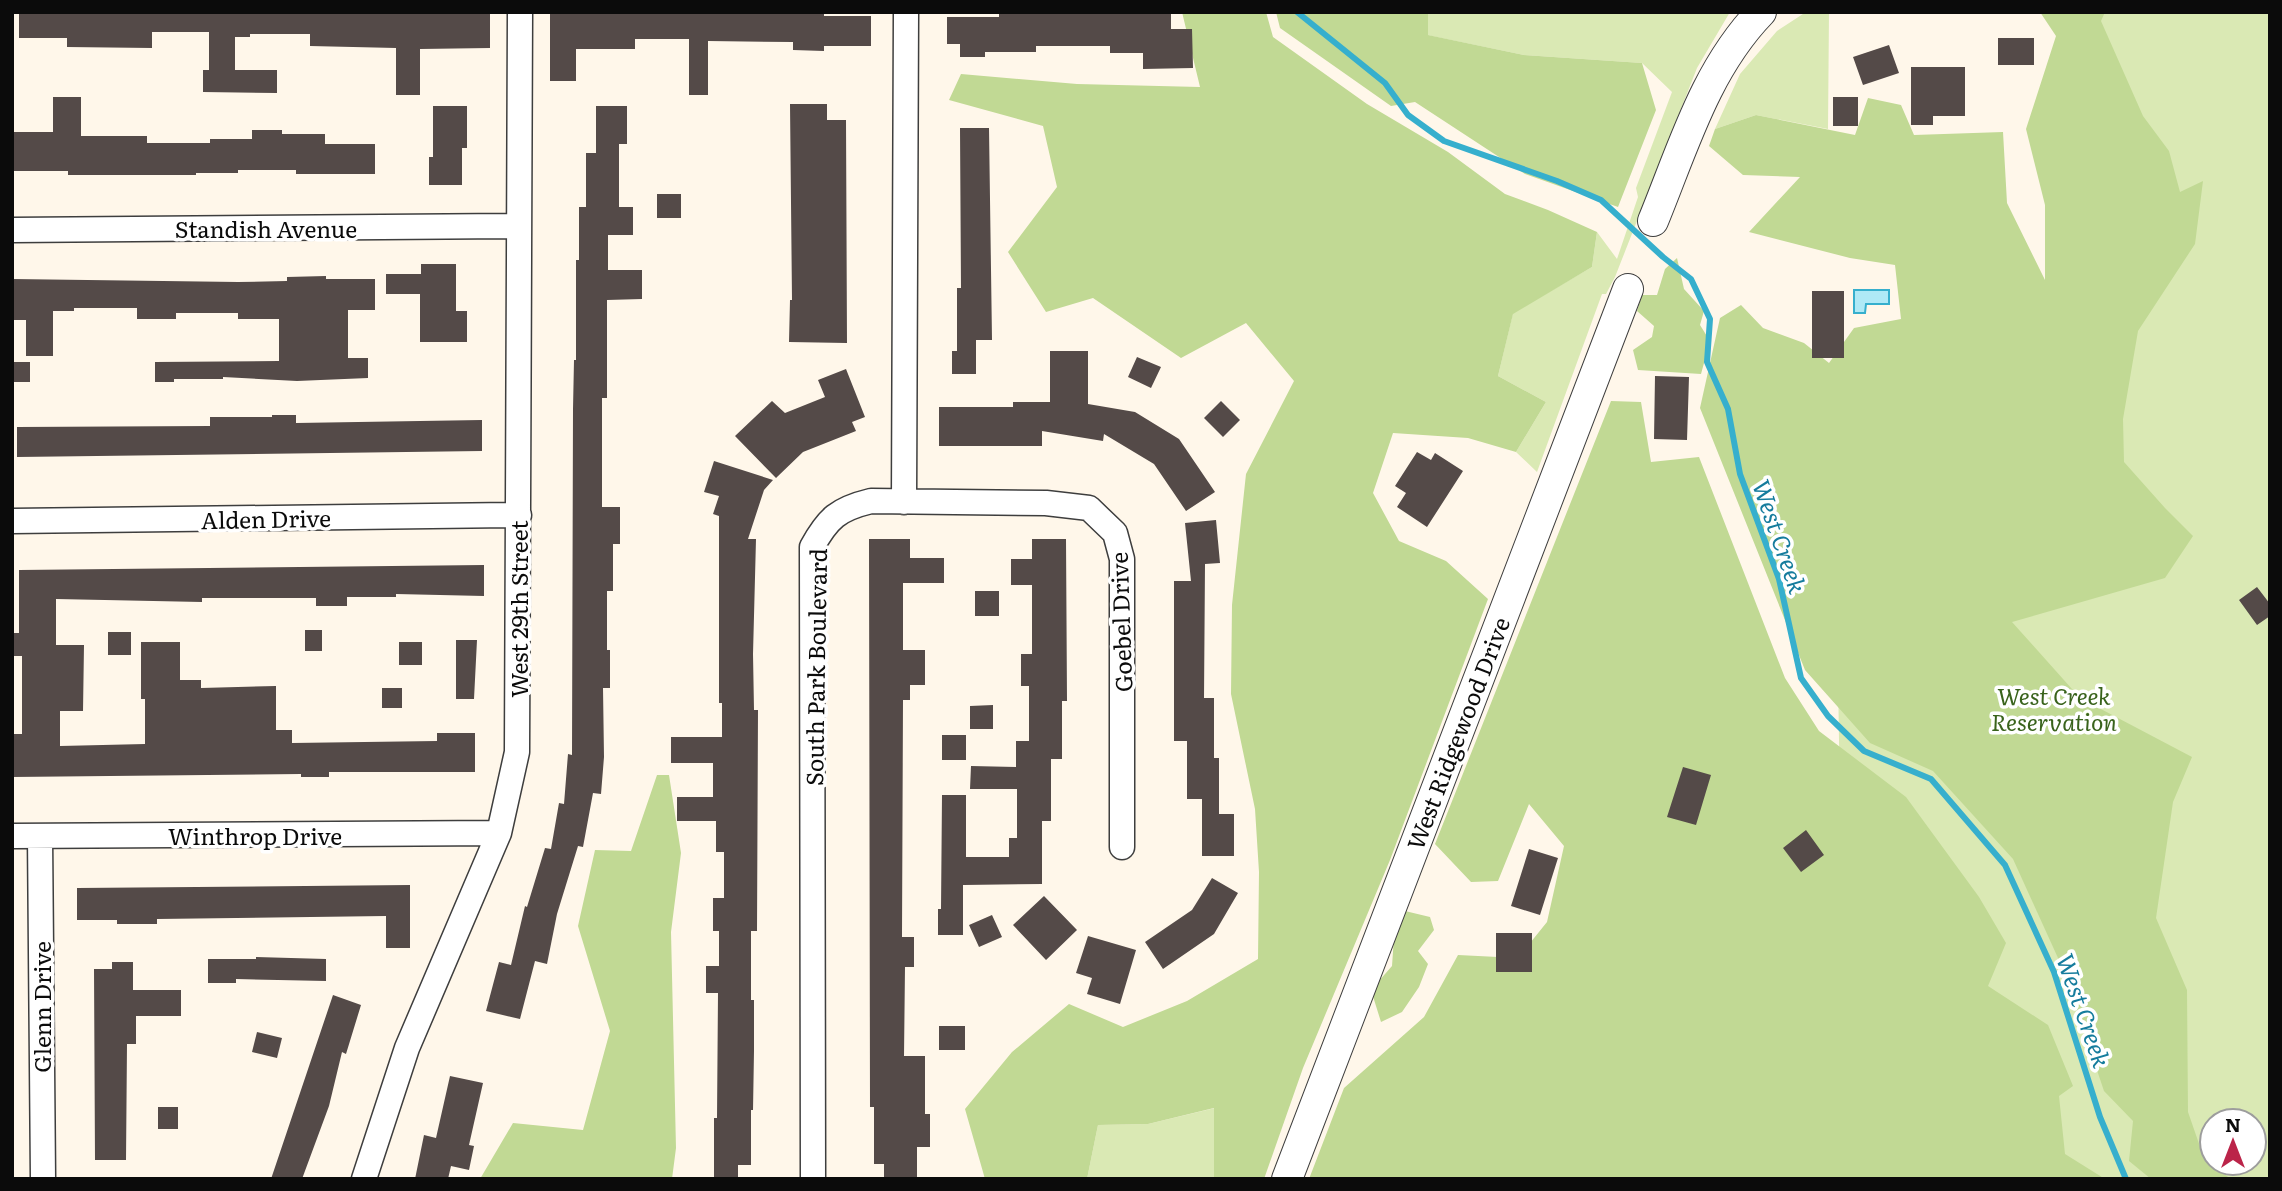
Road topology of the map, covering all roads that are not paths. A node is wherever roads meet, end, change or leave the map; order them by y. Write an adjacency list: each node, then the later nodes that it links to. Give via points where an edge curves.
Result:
1 (520, 12): 5 (street, West 29th Street)
2 (906, 12): 8 (street)
3 (1761, 12): 4 (street, via 1718,68)
4 (1653, 221)
5 (519, 226): 6 (street, Standish Avenue); 9 (street, West 29th Street)
6 (12, 230)
7 (1628, 289): 18 (street, West Ridgewood Drive)
8 (904, 502): 14 (street, Goebel Drive, via 1046,503 1089,508 1115,533 1122,559); 17 (street, South Park Boulevard, via 850,506 825,524 812,547)
9 (519, 515): 10 (street, Alden Drive); 11 (street, West 29th Street, via 517,752)
10 (12, 521)
11 (499, 833): 13 (street, Winthrop Drive); 16 (street, West 29th Street, via 407,1048)
12 (12, 836): 13 (street, Winthrop Drive)
13 (40, 836): 15 (street, Glenn Drive)
14 (1122, 847)
15 (43, 1179)
16 (364, 1179)
17 (813, 1179)
18 (1287, 1179)

